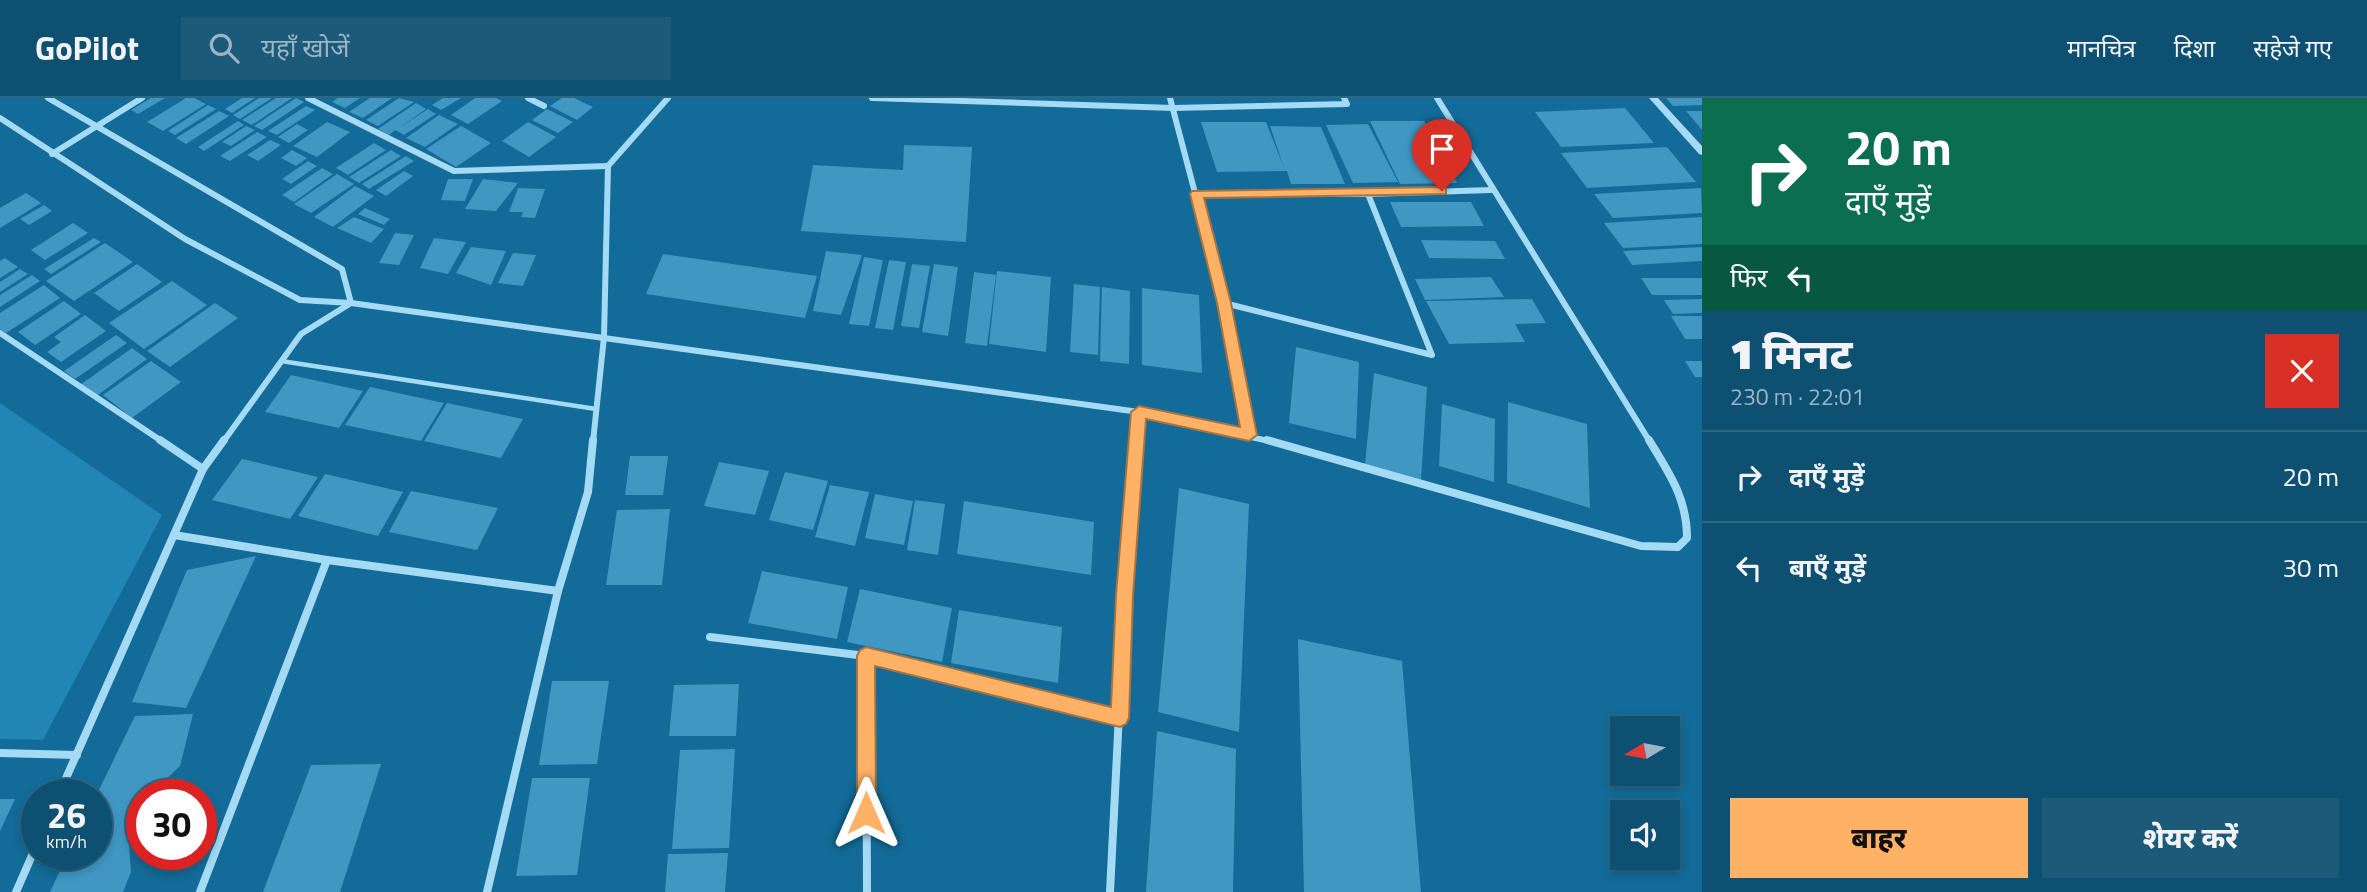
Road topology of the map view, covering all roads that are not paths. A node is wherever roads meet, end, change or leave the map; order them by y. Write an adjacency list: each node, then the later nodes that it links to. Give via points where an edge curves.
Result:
1 (48, 98): 15 (street)
2 (142, 98): 15 (street)
3 (308, 98): 18 (street, via 454,171)
4 (528, 98): 12 (street)
5 (668, 98): 18 (street)
6 (873, 98): 11 (street)
7 (1170, 98): 13 (street)
8 (1344, 98): 13 (street, via 1347,104)
9 (1437, 98): 19 (street)
10 (1653, 98): 16 (street)
11 (1068, 101): 13 (street)
12 (544, 106)
13 (1173, 108): 20 (street)
14 (0, 118): 17 (street)
15 (96, 126): 17 (street); 22 (street, via 342,269)
16 (1702, 152)
17 (52, 154): 22 (street, via 185,239 300,300)
18 (608, 166): 25 (street)
19 (1491, 190): 21 (street); 29 (street, via 1674,481 1687,514 1687,538 1678,547 1641,546)
20 (1197, 194): 21 (street); 23 (street)
21 (1368, 194): 23 (street, via 1432,355)
22 (351, 303): 25 (street); 26 (street, via 301,334)
23 (1224, 303): 29 (street)
24 (0, 333): 30 (street)
25 (604, 337): 27 (street); 28 (street)
26 (281, 361): 27 (lane); 30 (street)
27 (596, 409): 33 (street, via 588,492)
28 (1139, 412): 29 (street); 36 (street)
29 (1249, 435)
30 (203, 469): 31 (street)
31 (174, 535): 32 (street); 38 (street)
32 (327, 560): 33 (street); 42 (street)
33 (558, 592): 43 (street)
34 (710, 637): 35 (street)
35 (866, 656): 36 (street); 44 (street)
36 (1120, 718): 45 (street)
37 (0, 753): 38 (street)
38 (77, 755): 39 (street)
39 (66, 779)
40 (26, 870): 41 (street)
41 (16, 892)
42 (200, 892)
43 (487, 892)
44 (867, 892)
45 (1110, 892)

